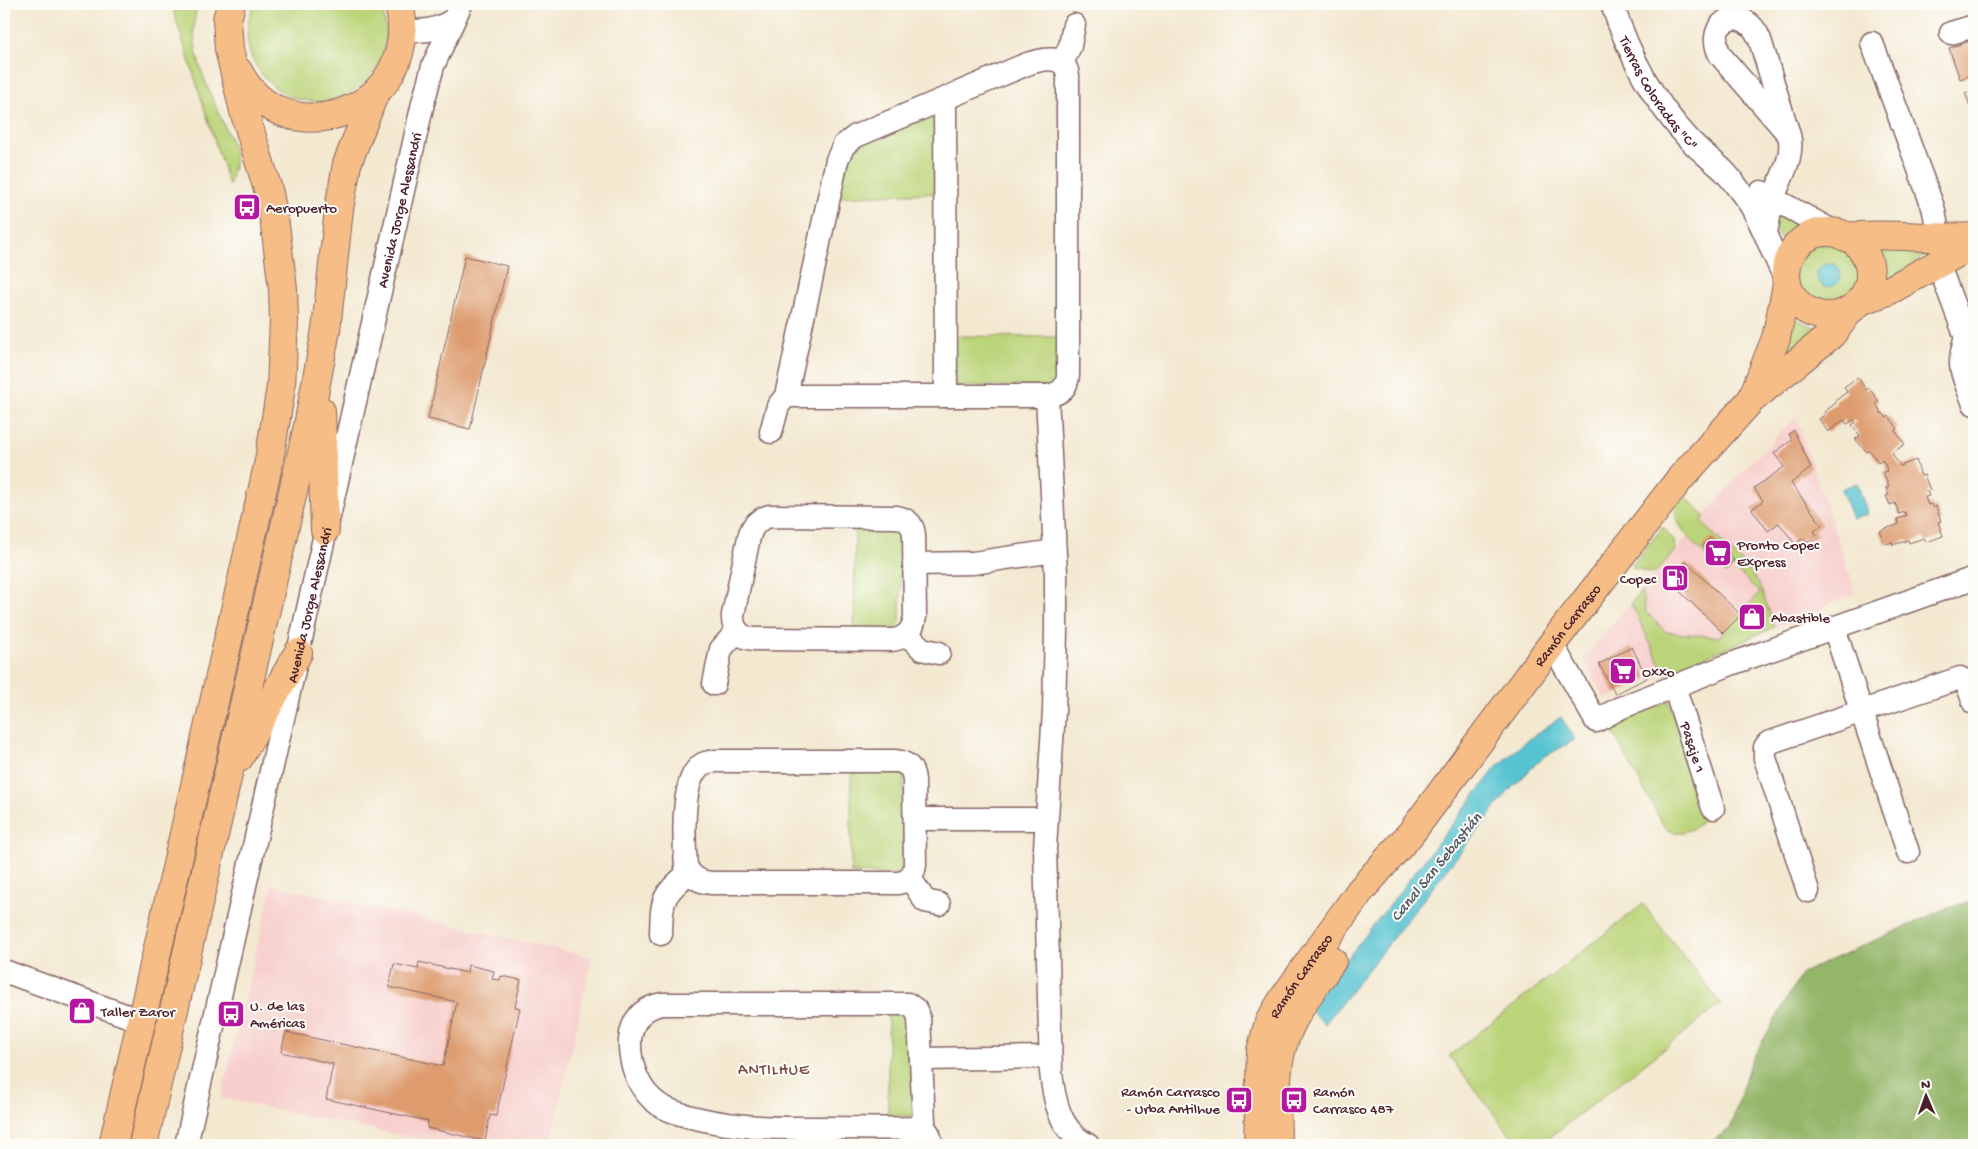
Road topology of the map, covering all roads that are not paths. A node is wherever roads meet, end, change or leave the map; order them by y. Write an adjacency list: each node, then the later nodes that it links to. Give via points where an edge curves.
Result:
1 (231, 4): 9 (main road, via 227,34)
2 (1612, 4): 14 (street, Tierras Coloradas "C", via 1628,47 1655,96 1685,136)
3 (457, 12): 4 (street, via 435,30 422,32); 31 (street, Avenida Jorge Alessandri, via 434,66 420,112)
4 (403, 14): 11 (main road, via 401,49 395,66)
5 (1074, 25): 10 (street, via 1070,46)
6 (1974, 26): 7 (street)
7 (1951, 33)
8 (1872, 43): 20 (street, via 1933,207)
9 (233, 63): 11 (main road, via 261,99 288,113 333,116 362,104); 57 (main road, via 275,225 283,288 281,387 269,461)
10 (1062, 63): 12 (street, via 1054,59 1038,60); 27 (street, via 1068,76 1068,375 1061,391)
11 (374, 95): 24 (main road, via 347,164)
12 (945, 99): 25 (street, via 850,139 840,152); 26 (street)
13 (1789, 135): 13 (street, via 1756,31 1744,19 1728,20 1715,36 1716,48); 15 (street, via 1789,156)
14 (1723, 171): 15 (street, Tierras Coloradas "C"); 16 (street, Tierras Coloradas "C", via 1749,203)
15 (1774, 199): 16 (street); 17 (street, Tierras Coloradas "C")
16 (1766, 233): 21 (street, Tierras Coloradas "C")
17 (1842, 235): 20 (main road, via 1878,234); 21 (main road, via 1820,233 1804,240 1788,261); 22 (main road, via 1859,246 1869,269 1868,286)
18 (1974, 237): 20 (main road)
19 (1974, 244): 20 (main road)
20 (1935, 250): 22 (main road, via 1888,291); 23 (street)
21 (1786, 282): 22 (main road, via 1795,301 1817,315 1835,316); 28 (main road, Ramón Carrasco, via 1776,338)
22 (1856, 305): 28 (main road, Ramón Carrasco, via 1832,334)
23 (1970, 341): 29 (street, via 1961,352 1960,364)
24 (319, 368): 31 (main road); 45 (main road)
25 (786, 396): 26 (street); 30 (street, via 778,406)
26 (946, 396): 27 (street)
27 (1047, 396): 32 (street)
28 (1752, 399): 38 (main road, Ramón Carrasco, via 1679,480)
29 (1974, 404)
30 (771, 432)
31 (325, 530): 39 (street, Avenida Jorge Alessandri)
32 (1054, 551): 33 (street, via 973,563); 47 (street, via 1056,670)
33 (914, 564): 36 (street, via 914,530 903,518 763,518 754,525 749,537 733,615); 37 (street, via 915,617)
34 (1974, 578): 35 (street)
35 (1834, 628): 42 (street); 44 (street)
36 (737, 632): 37 (street, via 747,639 891,640); 41 (street, via 721,649)
37 (908, 634): 40 (street, via 922,649)
38 (1552, 644): 42 (street, via 1596,720); 49 (main road, Ramón Carrasco)
39 (298, 653): 45 (main road); 63 (street, Avenida Jorge Alessandri)
40 (939, 653)
41 (714, 684)
42 (1674, 686): 46 (street, Pasaje 1)
43 (1974, 703): 44 (street, via 1966,681 1960,678)
44 (1861, 711): 50 (street); 53 (street, via 1773,740 1765,747 1765,758)
45 (224, 786): 62 (main road)
46 (1713, 808)
47 (1046, 818): 48 (street); 58 (street, via 1044,887)
48 (915, 819): 51 (street, via 914,774 900,762 708,762 693,774 688,795 685,830); 52 (street, via 915,865)
49 (1410, 833): 66 (main road, Ramón Carrasco, via 1360,891 1269,1022 1261,1052); 67 (main road, Ramón Carrasco, via 1284,1039 1278,1068)
50 (1908, 852)
51 (689, 872): 52 (street, via 698,881 710,883 898,883); 55 (street, via 664,897)
52 (910, 878): 54 (street, via 926,901)
53 (1808, 891)
54 (939, 904)
55 (661, 934)
56 (4, 971): 57 (street)
57 (141, 1021): 61 (main road)
58 (1050, 1057): 59 (street); 65 (street, via 1052,1087 1062,1119 1074,1135)
59 (921, 1060): 60 (street, via 925,1117); 60 (street, via 918,1014 902,1003 662,1004 638,1016 631,1035 632,1060 643,1088 658,1104 685,1116 755,1128 912,1128)
60 (922, 1124): 64 (street)
61 (113, 1145)
62 (143, 1145)
63 (186, 1145)
64 (932, 1145)
65 (1088, 1145)
66 (1258, 1145)
67 (1277, 1145)

